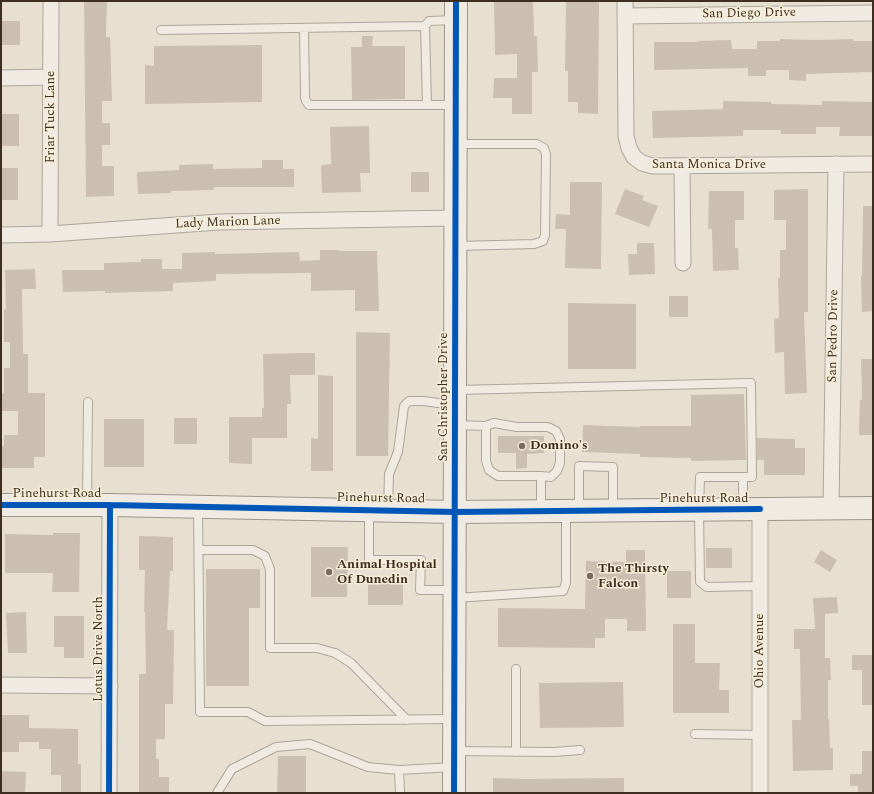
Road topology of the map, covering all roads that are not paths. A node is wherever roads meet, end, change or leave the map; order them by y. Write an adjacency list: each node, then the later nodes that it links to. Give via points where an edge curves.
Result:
1 (51, 1): 8 (street, Friar Tuck Lane)
2 (625, 8): 4 (street, San Diego Drive); 15 (street, Santa Monica Drive, via 626,136 629,148 634,157 642,163 653,166)
3 (456, 11): 5 (lane, via 429,21); 11 (street, San Christopher Drive)
4 (873, 13)
5 (425, 26): 6 (lane); 10 (lane)
6 (304, 28): 7 (lane); 10 (lane, via 305,97 310,105)
7 (161, 30)
8 (51, 77): 9 (street); 17 (street, Friar Tuck Lane)
9 (1, 78)
10 (427, 105): 11 (lane)
11 (456, 105): 12 (street, San Christopher Drive)
12 (456, 144): 16 (street, San Christopher Drive); 19 (lane, via 537,144 544,148 546,154 546,176 543,241 534,244)
13 (836, 164): 14 (street, Santa Monica Drive); 15 (street, Santa Monica Drive); 30 (street, San Pedro Drive)
14 (873, 164)
15 (682, 166): 20 (street)
16 (455, 218): 17 (street, Lady Marion Lane, via 219,222); 19 (street, San Christopher Drive)
17 (50, 234): 18 (street, Lady Marion Lane)
18 (1, 235)
19 (455, 246): 22 (street, San Christopher Drive)
20 (683, 263)
21 (88, 402): 27 (lane)
22 (455, 407): 23 (lane); 25 (lane, via 751,383 752,477); 33 (lane, via 423,401 409,402 404,406 398,452); 38 (street, San Christopher Drive)
23 (486, 426): 24 (lane, via 486,461 489,470 498,476); 24 (lane, via 494,423 548,427 556,431 560,439 560,463 551,477)
24 (541, 476): 36 (lane)
25 (743, 477): 32 (lane); 35 (lane, via 700,477)
26 (1, 505): 27 (street, Pinehurst Road)
27 (87, 505): 28 (street, Pinehurst Road)
28 (110, 505): 29 (street, Pinehurst Road); 44 (street, Lotus Drive North)
29 (198, 507): 33 (street, Pinehurst Road); 39 (lane)
30 (831, 508): 31 (street, Pinehurst Road); 32 (street, Pinehurst Road)
31 (873, 508)
32 (751, 509): 35 (street, Pinehurst Road); 40 (street, Ohio Avenue)
33 (378, 510): 38 (street, Pinehurst Road); 41 (lane, via 369,560 421,560 420,590)
34 (613, 510): 35 (street, Pinehurst Road); 37 (street, Pinehurst Road); 37 (lane, via 613,467 579,466)
35 (699, 510): 40 (lane, via 700,582 707,587)
36 (541, 511): 37 (street, Pinehurst Road); 38 (street, Pinehurst Road)
37 (572, 511): 41 (lane, via 566,583 563,591)
38 (455, 512): 41 (street, San Christopher Drive)
39 (199, 550): 46 (lane, via 253,550 264,556 270,569 270,648 317,648 335,653 351,663); 46 (lane, via 200,712 248,712 265,722)
40 (760, 586): 48 (street, Ohio Avenue)
41 (454, 594): 45 (street, San Christopher Drive)
42 (516, 669): 50 (lane)
43 (1, 685): 44 (street)
44 (110, 686): 53 (street, Lotus Drive North)
45 (454, 719): 46 (lane); 51 (street, San Christopher Drive)
46 (407, 720)
47 (695, 734): 48 (lane)
48 (760, 735): 57 (street, Ohio Avenue)
49 (580, 750): 50 (lane)
50 (516, 752): 51 (lane)
51 (454, 759): 52 (lane); 56 (street, San Christopher Drive)
52 (399, 770): 54 (lane, via 368,767 310,744 276,747 232,769); 55 (lane)
53 (109, 793)
54 (217, 793)
55 (400, 793)
56 (454, 793)
57 (760, 793)

